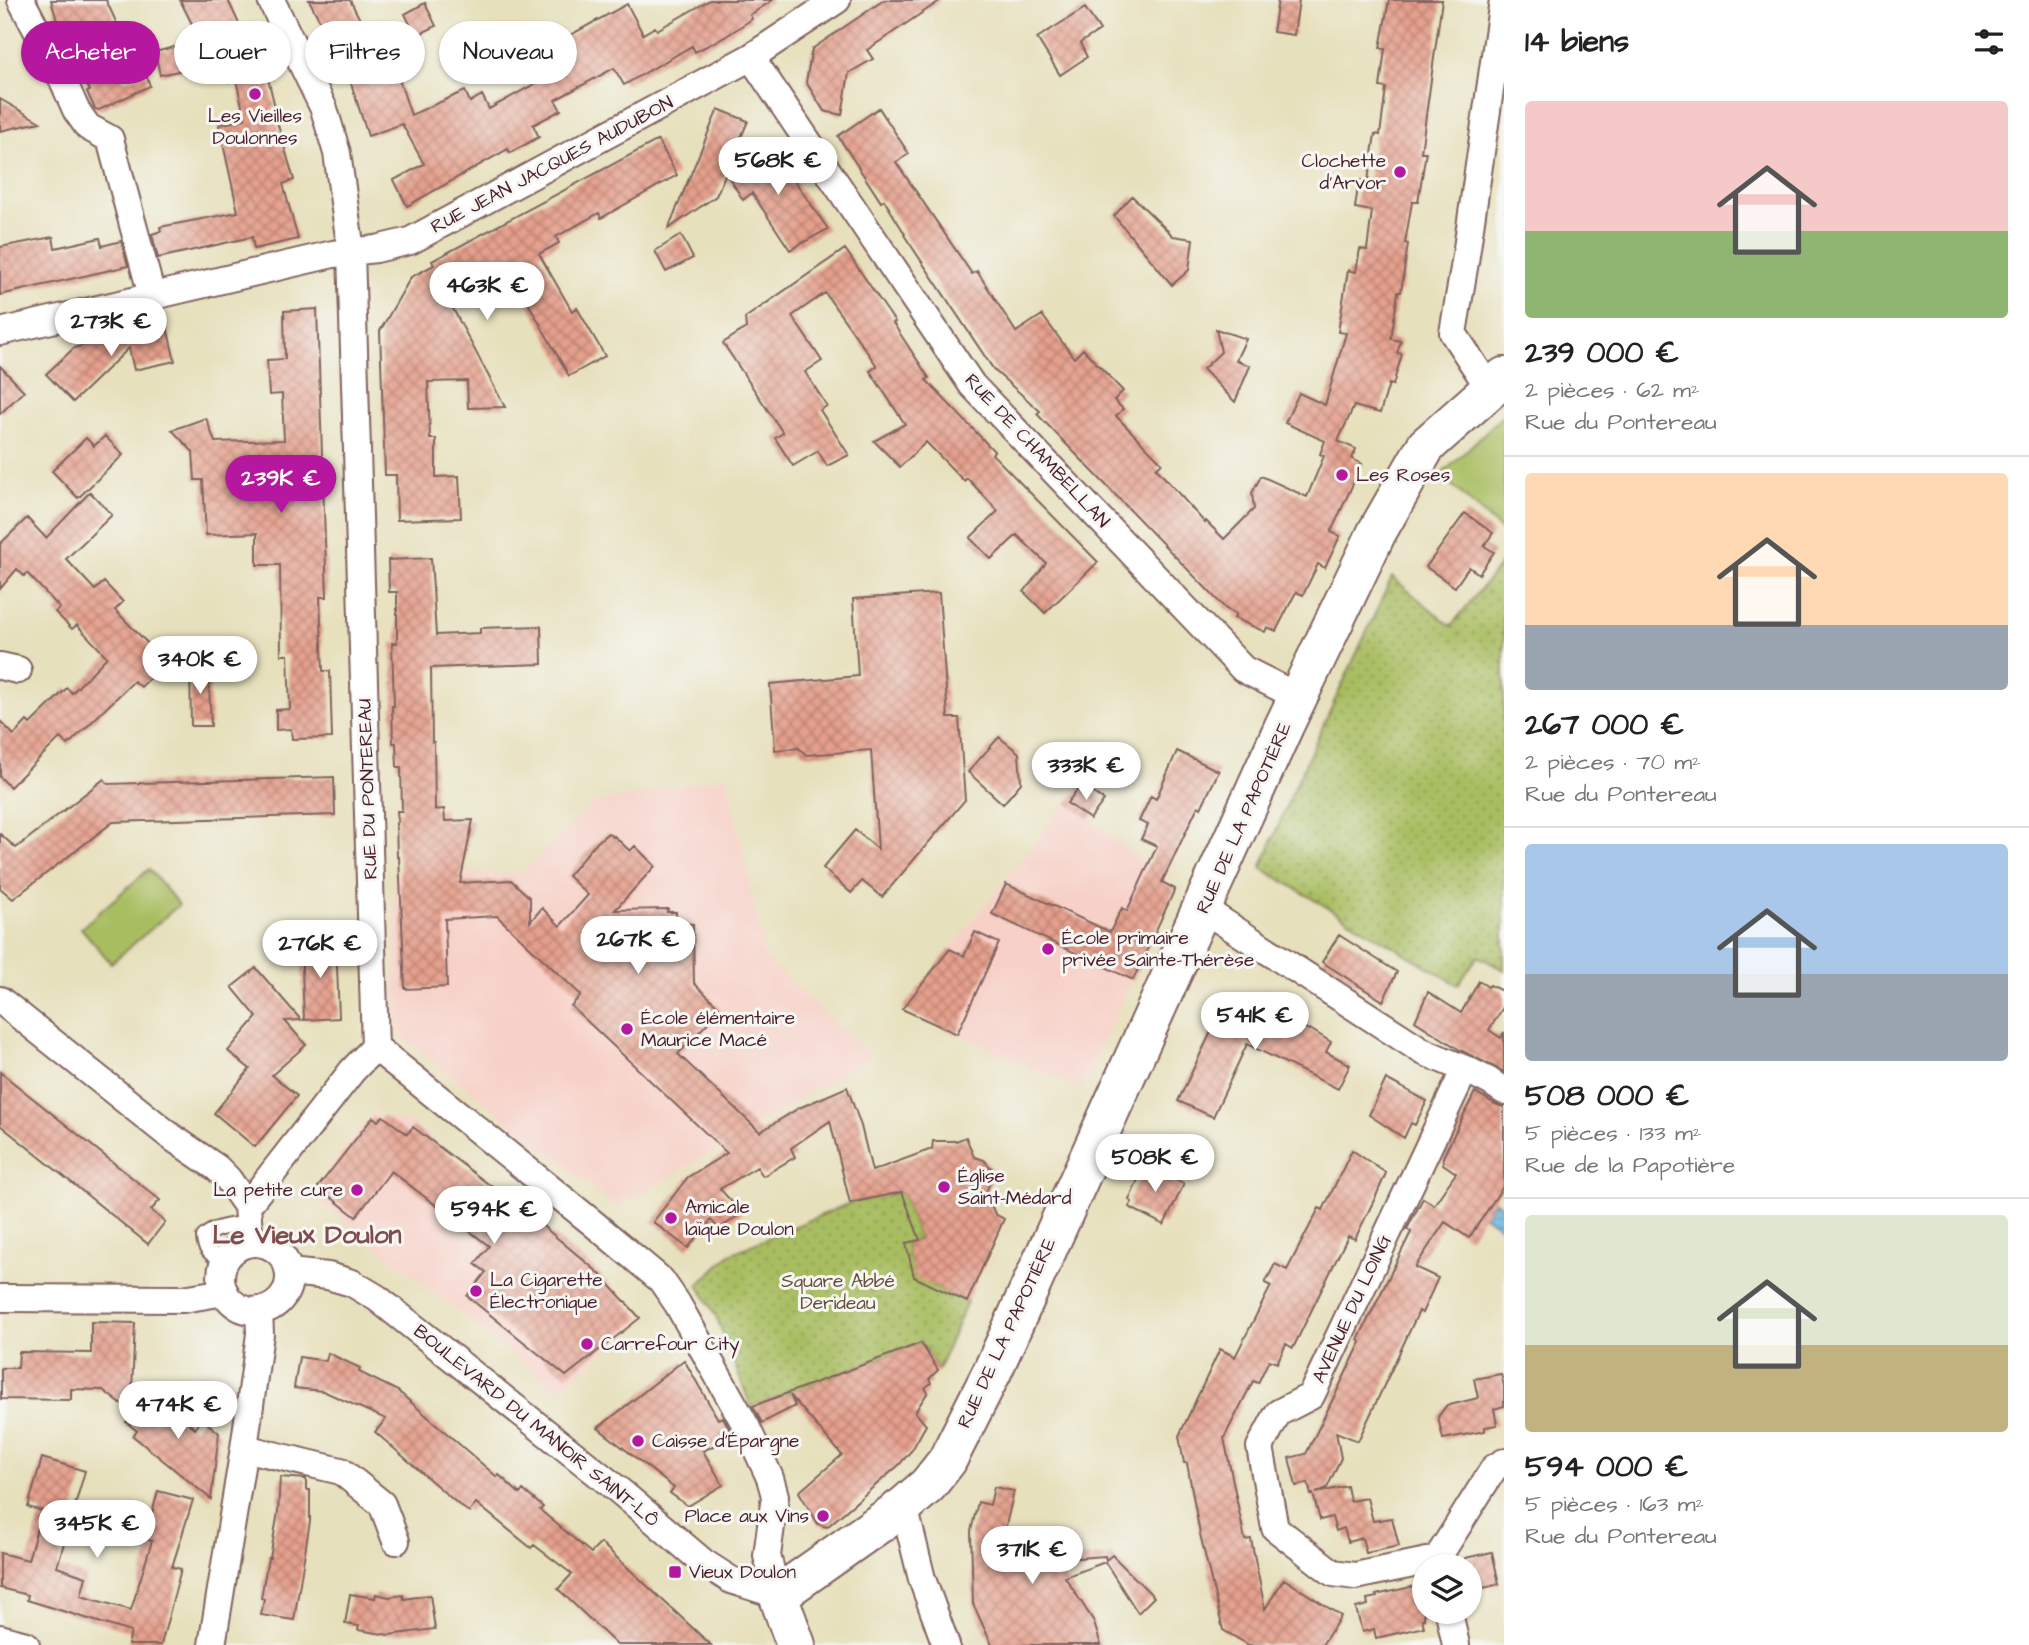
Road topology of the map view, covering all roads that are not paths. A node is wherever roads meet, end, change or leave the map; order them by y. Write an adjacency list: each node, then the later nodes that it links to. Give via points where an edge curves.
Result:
1 (21, 0): 7 (street, via 76,110 88,127 110,139)
2 (271, 0): 6 (street, RUE DU PONTEREAU, via 324,109 337,153)
3 (836, 0): 5 (street, RUE JEAN JACQUES AUDUBON)
4 (1503, 0): 9 (street, via 1453,333)
5 (751, 57): 6 (street, RUE JEAN JACQUES AUDUBON, via 410,241); 10 (street, RUE DE CHAMBELLAN, via 972,385 1243,669)
6 (351, 251): 7 (street, RUE JEAN JACQUES AUDUBON); 13 (street, RUE DU PONTEREAU)
7 (152, 296): 8 (street, RUE JEAN JACQUES AUDUBON)
8 (0, 332)
9 (1497, 382): 10 (street, RUE DE LA PAPOTIÈRE, via 1426,446 1377,532)
10 (1298, 697): 11 (street, RUE DE LA PAPOTIÈRE)
11 (1203, 909): 14 (street, via 1424,1052); 23 (street, RUE DE LA PAPOTIÈRE, via 981,1393 947,1461)
12 (0, 1000): 16 (street, via 217,1168 235,1187)
13 (375, 1047): 16 (street, via 352,1071); 27 (street, via 661,1280 715,1369 771,1478 775,1496 767,1556)
14 (1465, 1069): 15 (street); 26 (street, AVENUE DU LOING, via 1311,1396 1278,1413 1261,1447 1275,1528 1333,1573 1355,1576)
15 (1504, 1091)
16 (248, 1224): 17 (street, via 260,1243 286,1262); 18 (street, via 225,1262 221,1274)
17 (289, 1272): 20 (street, via 282,1297); 27 (street, BOULEVARD DU MANOIR SAINT-LÔ, via 352,1283 377,1298 703,1562 731,1580)
18 (225, 1292): 19 (street, via 183,1299); 20 (street, via 237,1305)
19 (0, 1298)
20 (259, 1310): 21 (street, via 260,1334)
21 (244, 1448): 24 (street, via 341,1471 382,1504); 31 (street)
22 (1504, 1462): 25 (street, AVENUE DU LOING, via 1494,1468)
23 (905, 1506): 27 (street, RUE DE LA PAPOTIÈRE); 33 (street, via 922,1579)
24 (396, 1541)
25 (1443, 1554)
26 (1412, 1566)
27 (778, 1595): 32 (street)
28 (1452, 1624): 34 (street)
29 (0, 1638): 30 (street)
30 (26, 1645)
31 (212, 1645)
32 (796, 1645)
33 (946, 1645)
34 (1456, 1645)

